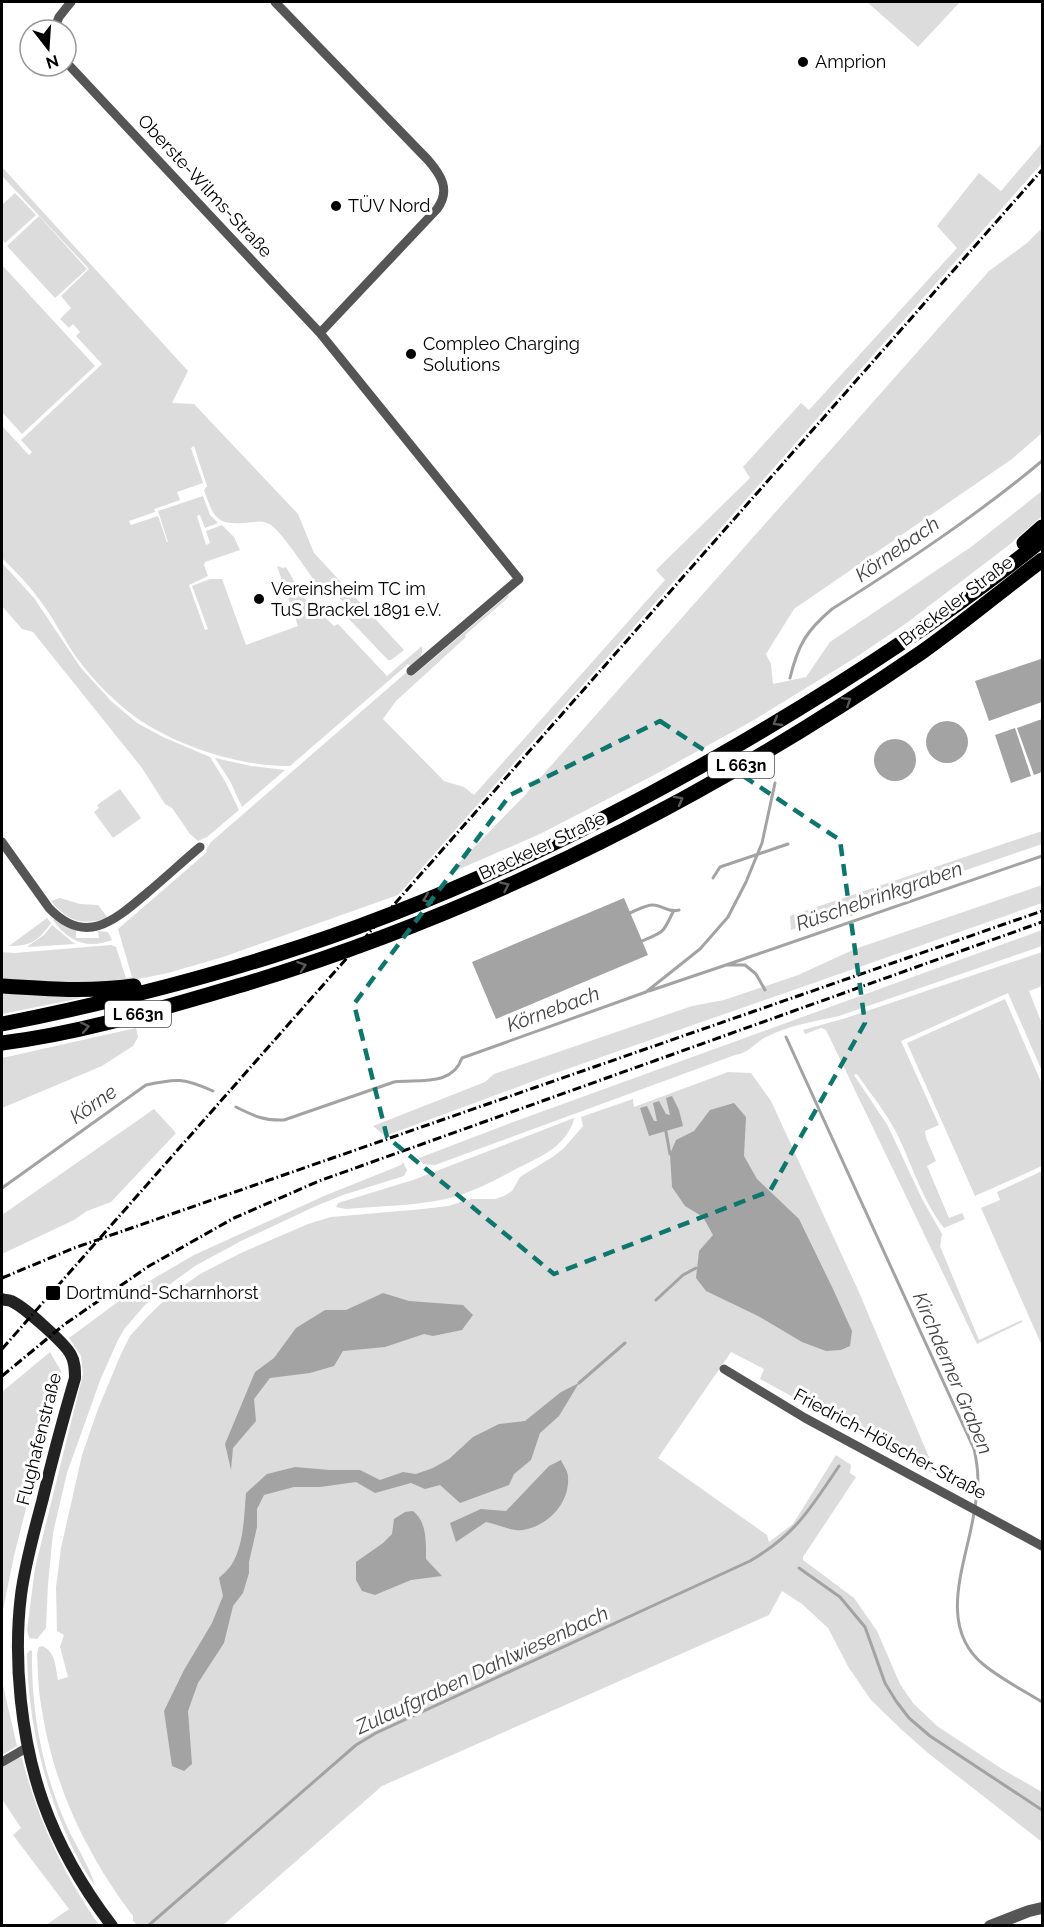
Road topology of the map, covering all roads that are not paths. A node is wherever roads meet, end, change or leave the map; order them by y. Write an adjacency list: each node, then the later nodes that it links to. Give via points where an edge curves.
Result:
1 (71, 2): 3 (street)
2 (275, 2): 5 (street, via 428,160 444,187 438,209)
3 (59, 18)
4 (78, 75): 5 (street, Oberste-Wilms-Straße)
5 (320, 333): 12 (street, Oberste-Wilms-Straße, via 519,579)
6 (1042, 527): 11 (highway)
7 (1042, 540): 11 (highway, Brackeler Straße / L 663n)
8 (1042, 560): 10 (highway, Brackeler Straße / L 663n)
9 (1042, 568): 10 (highway)
10 (1010, 584): 18 (highway, Brackeler Straße / L 663n, one-way to 10, via 172,1006 328,957 451,910 574,854 725,775 862,692 925,650)
11 (964, 598): 15 (highway, Brackeler Straße / L 663n, one-way to 15, via 851,676 705,765 594,824 383,916)
12 (411, 671)
13 (2, 842): 14 (street, via 58,917 80,927 111,922)
14 (200, 848)
15 (196, 978): 16 (highway, via 100,990); 17 (highway, Brackeler Straße / L 663n)
16 (2, 986)
17 (2, 1024)
18 (28, 1039): 19 (highway, Brackeler Straße / L 663n); 20 (highway)
19 (2, 1042)
20 (2, 1049)
21 (2, 1299): 24 (main road, Flughafenstraße, via 23,1309 74,1360 75,1378 21,1594 20,1674)
22 (724, 1369): 23 (street, Friedrich-Hölscher-Straße, via 805,1418)
23 (1042, 1546)
24 (28, 1747): 25 (street); 28 (main road, Flughafenstraße, via 42,1802 61,1845)
25 (2, 1762)
26 (1042, 1908): 27 (street)
27 (996, 1924)
28 (112, 1926)

